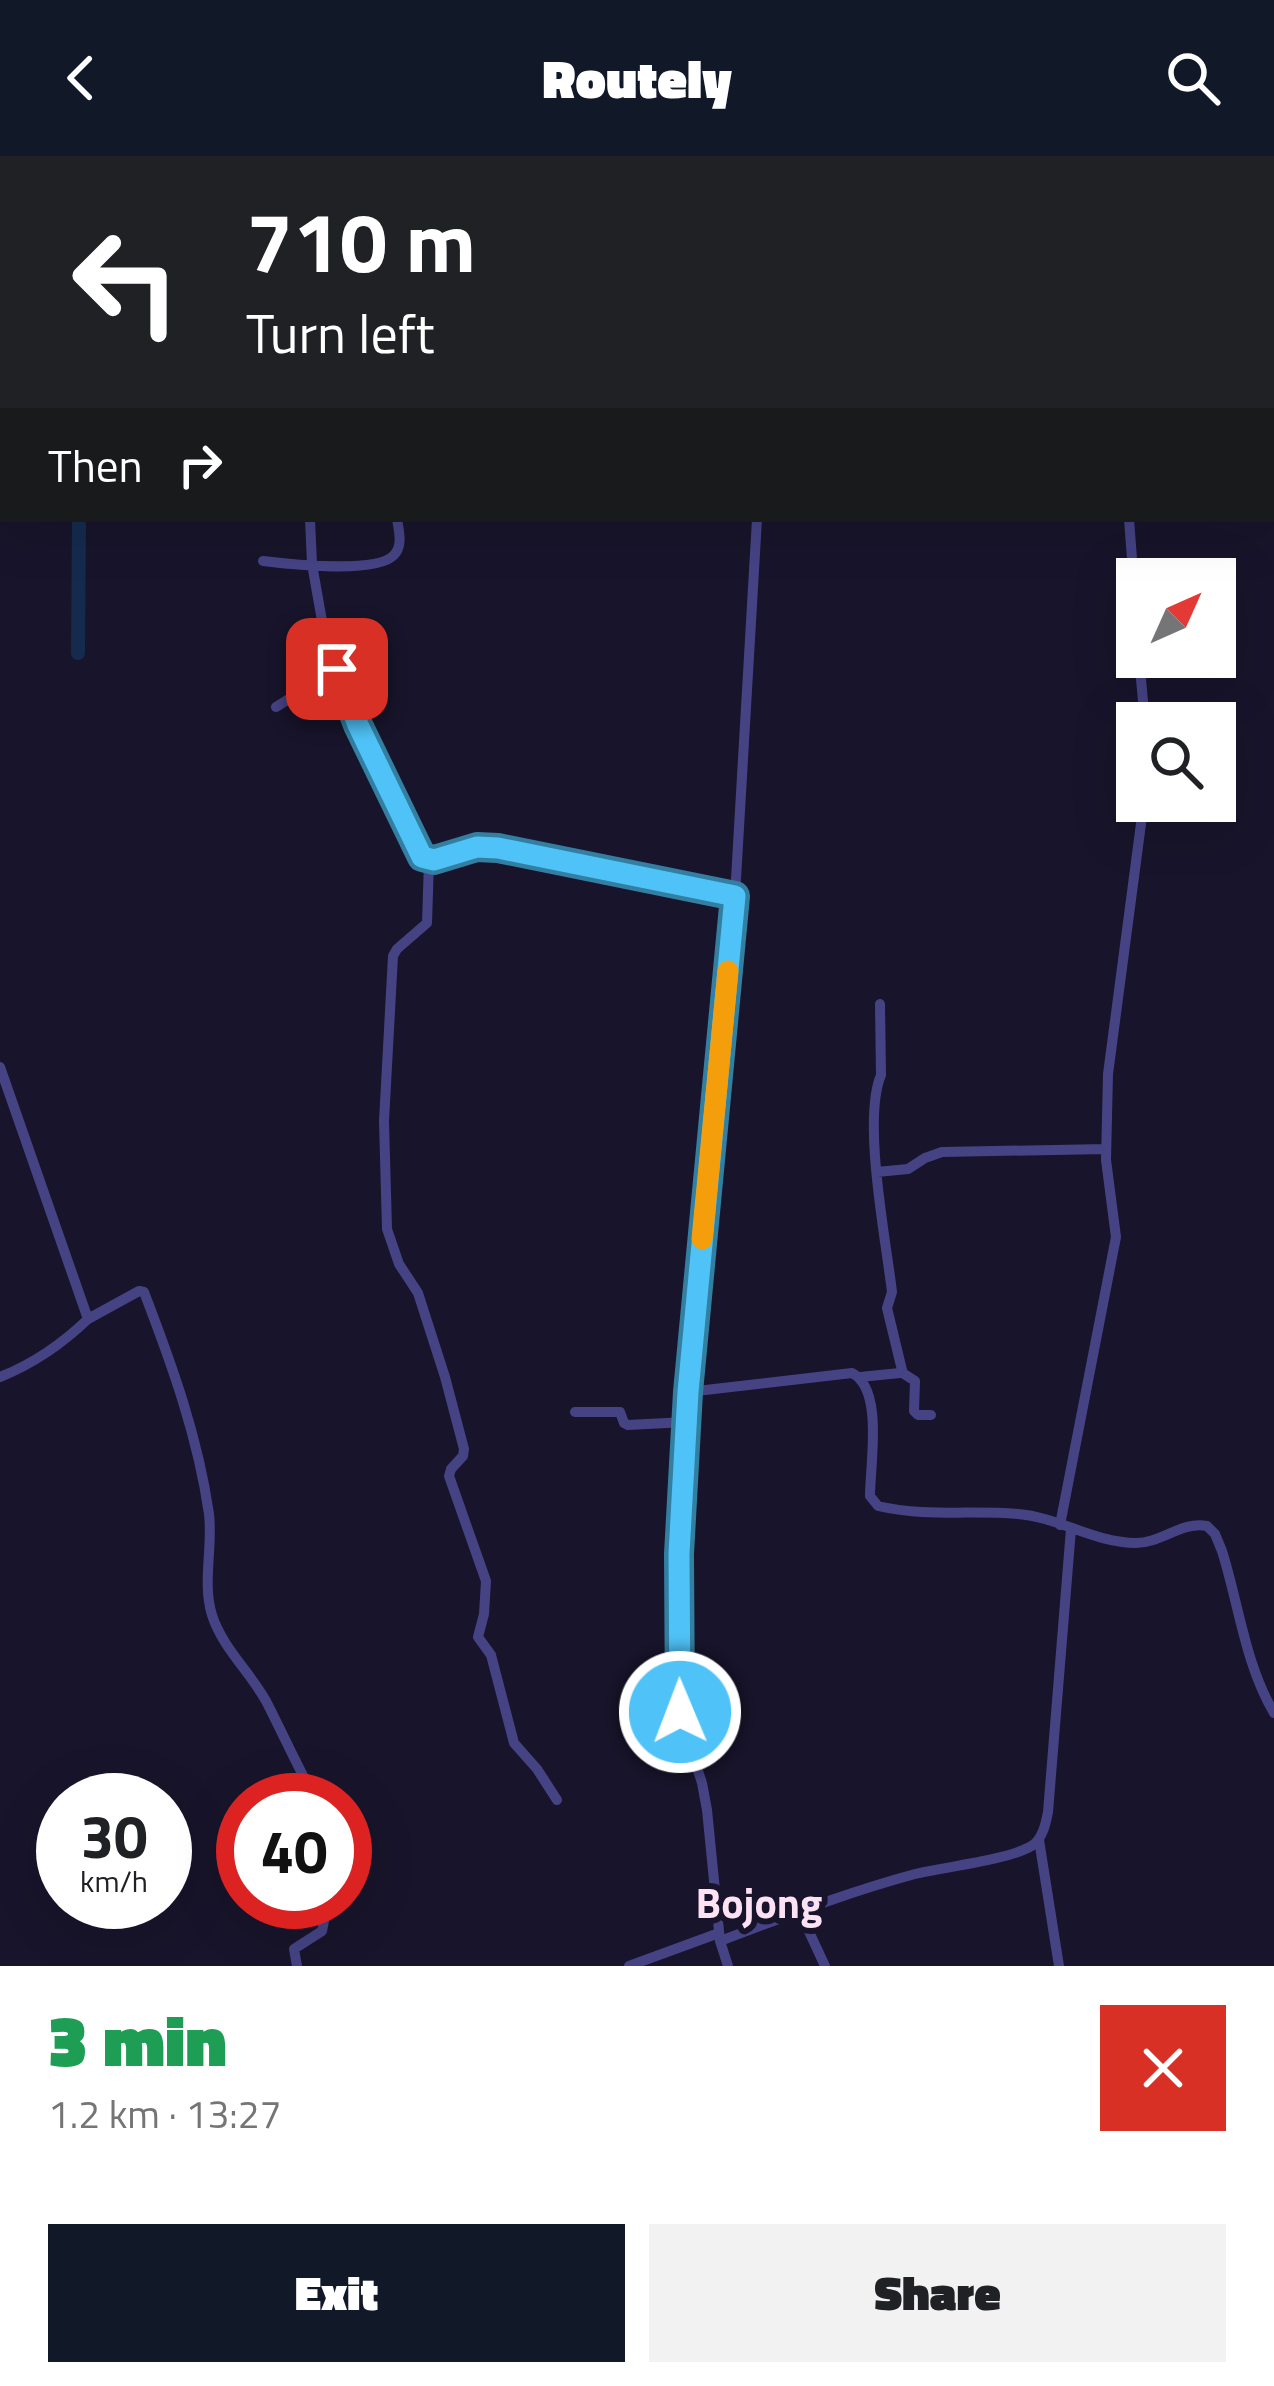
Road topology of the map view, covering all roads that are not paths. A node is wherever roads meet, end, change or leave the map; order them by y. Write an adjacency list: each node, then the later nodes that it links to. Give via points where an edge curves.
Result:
1 (310, 522): 7 (street)
2 (398, 522): 7 (street, via 400,542 380,564)
3 (758, 522): 12 (street)
4 (1129, 522): 5 (street)
5 (1132, 558)
6 (263, 561): 7 (street)
7 (312, 564): 8 (street)
8 (337, 669): 9 (street); 11 (street)
9 (276, 707)
10 (1141, 822): 15 (street, via 1108,1074)
11 (429, 861): 12 (street, via 498,848); 28 (street, via 427,923 393,956 387,1229 418,1293 462,1442 449,1476 486,1581 478,1637 491,1655 514,1743)
12 (735, 896): 21 (street)
13 (880, 1004): 16 (street)
14 (0, 1067): 17 (street)
15 (1106, 1149): 16 (street, via 942,1152); 25 (street, via 1116,1237)
16 (878, 1172): 18 (street, via 892,1292 886,1307)
17 (88, 1319): 19 (street); 27 (street, via 144,1292 197,1456 210,1524 212,1615)
18 (902, 1372): 20 (street); 23 (street, via 915,1381 914,1412)
19 (0, 1377)
20 (860, 1377): 21 (street); 25 (street, via 870,1405 875,1504 1023,1514)
21 (688, 1392): 24 (street)
22 (575, 1412): 24 (street, via 620,1412 628,1425)
23 (931, 1415)
24 (686, 1422): 32 (street, via 679,1708 707,1810)
25 (1065, 1527): 26 (street, via 1137,1543 1192,1525 1210,1528); 29 (street, via 1049,1803)
26 (1274, 1713)
27 (302, 1773)
28 (557, 1800)
29 (1039, 1840): 30 (street); 38 (street)
30 (799, 1910): 32 (street); 37 (street)
31 (322, 1929): 34 (street, via 294,1949)
32 (719, 1937): 33 (street); 36 (street)
33 (664, 1960): 35 (street)
34 (297, 1966)
35 (628, 1966)
36 (728, 1966)
37 (825, 1966)
38 (1059, 1966)

